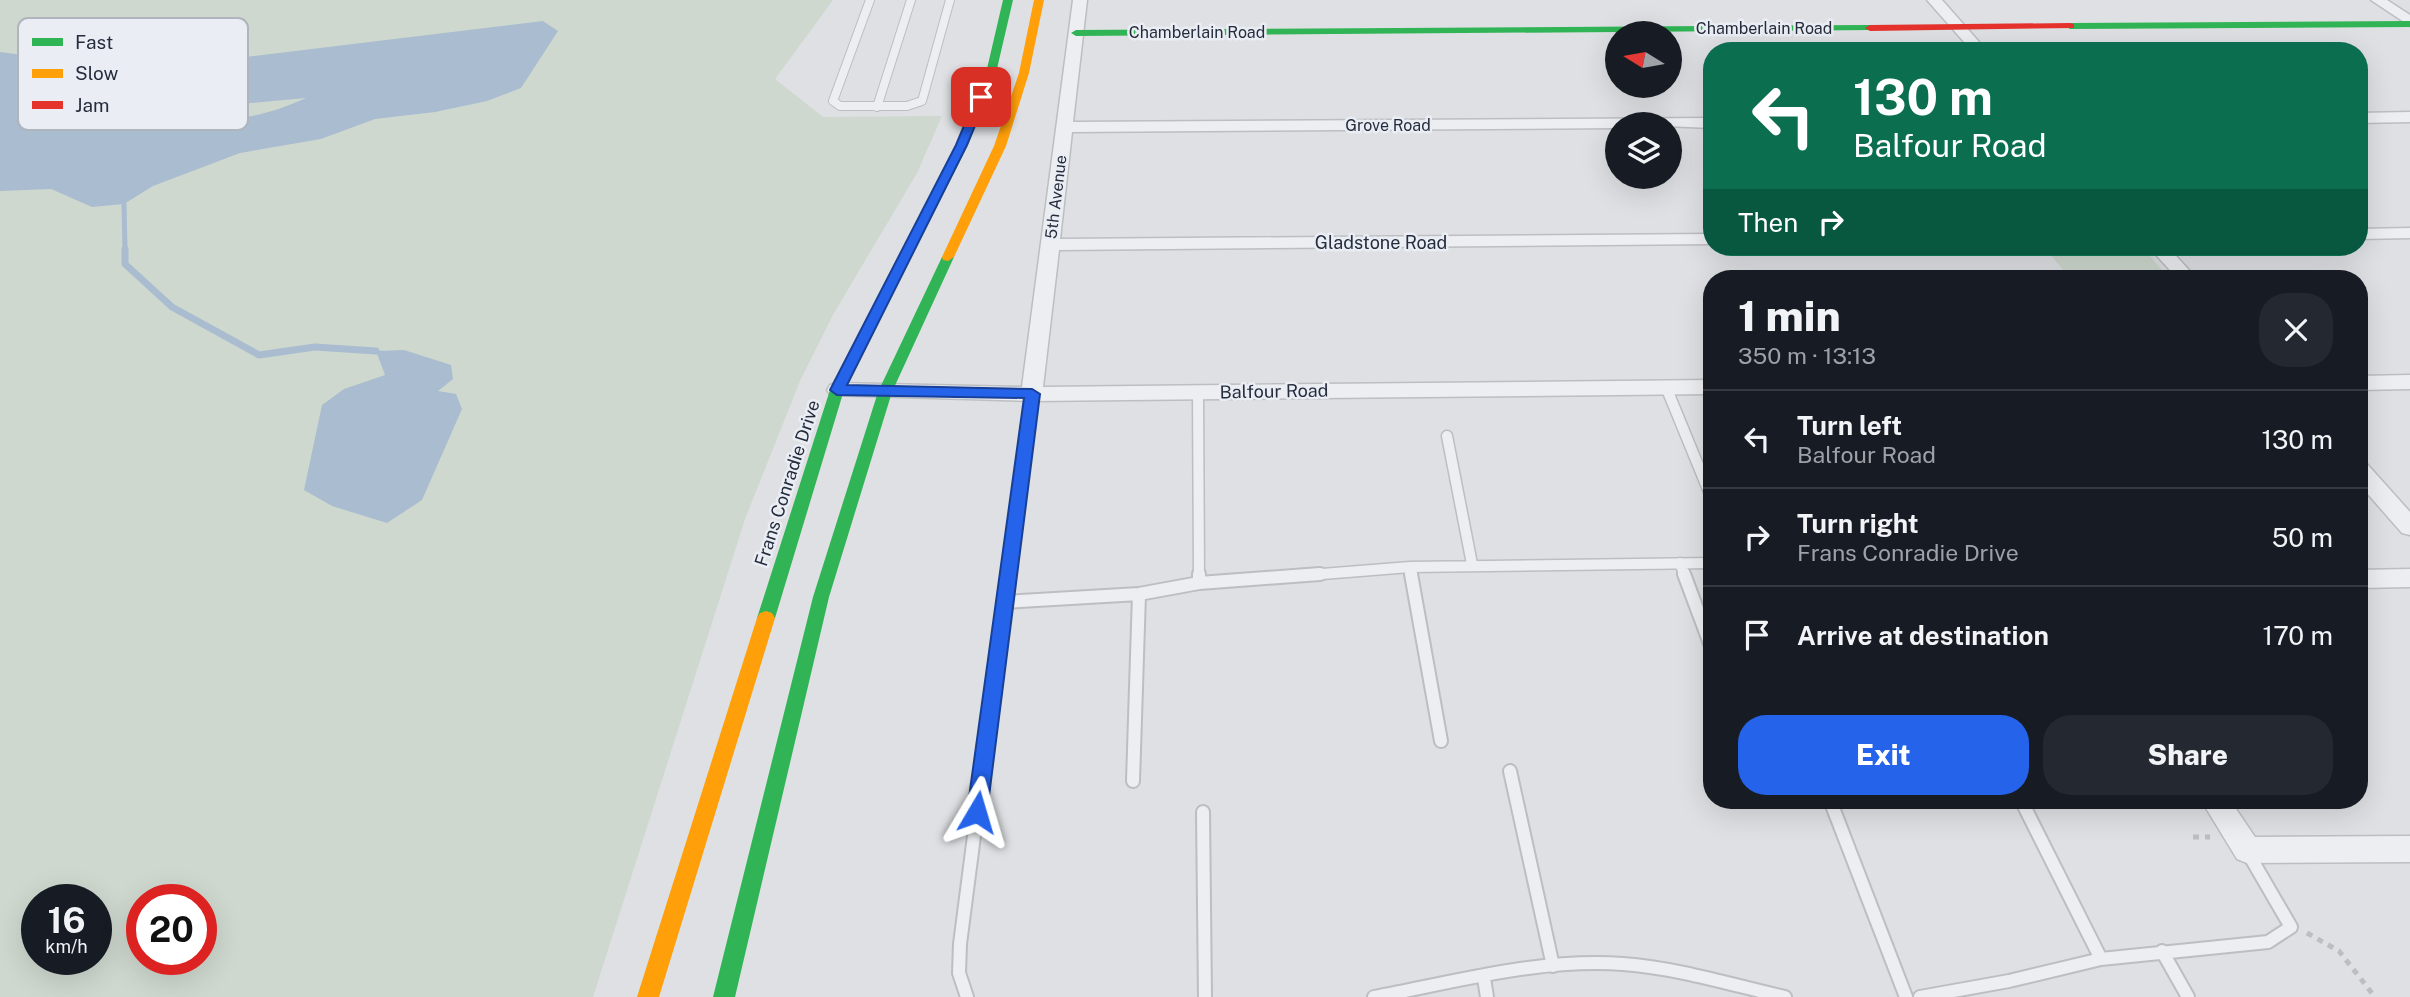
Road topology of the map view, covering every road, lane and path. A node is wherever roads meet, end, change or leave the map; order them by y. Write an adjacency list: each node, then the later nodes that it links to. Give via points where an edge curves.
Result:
1 (870, 0): 13 (lane, via 833,101 840,106)
2 (911, 0): 13 (lane)
3 (950, 0): 13 (lane, via 922,101)
4 (1008, 0): 28 (main road, Frans Conradie Drive, via 991,73 962,145)
5 (1039, 0): 29 (main road, via 1024,73 1000,146)
6 (1080, 0): 11 (street, 5th Avenue)
7 (1934, 0): 10 (street)
8 (2378, 0): 9 (street)
9 (2410, 23): 10 (main road, Chamberlain Road)
10 (1958, 27): 11 (main road, Chamberlain Road); 12 (street)
11 (1076, 33): 17 (street, 5th Avenue)
12 (1972, 42)
13 (877, 107)
14 (2410, 117): 15 (street)
15 (2368, 118)
16 (1703, 123): 17 (street, Grove Road)
17 (1065, 127): 21 (street, 5th Avenue)
18 (2410, 233): 19 (street)
19 (2368, 234)
20 (1703, 239): 21 (street, Gladstone Road)
21 (1051, 245): 31 (street, 5th Avenue)
22 (2166, 256): 23 (street)
23 (2179, 270)
24 (2410, 382): 25 (street)
25 (2368, 383)
26 (1666, 387): 27 (street, Balfour Road); 30 (street, Balfour Road); 33 (lane)
27 (1703, 387)
28 (837, 390): 29 (street, Balfour Road); 62 (main road, Frans Conradie Drive)
29 (885, 392): 31 (street, Balfour Road); 63 (main road, via 821,597)
30 (1198, 392): 31 (street, Balfour Road); 42 (lane)
31 (1032, 394): 44 (lane)
32 (1447, 436): 38 (lane)
33 (1703, 477)
34 (2368, 480): 35 (street)
35 (2410, 527)
36 (1680, 563): 37 (lane); 38 (lane); 45 (lane)
37 (1703, 563)
38 (1472, 564): 39 (lane)
39 (1410, 567): 42 (lane); 46 (lane)
40 (2410, 578): 41 (street)
41 (2368, 579)
42 (1199, 583): 43 (lane)
43 (1139, 594): 44 (lane); 48 (lane)
44 (1005, 602): 64 (lane, via 960,944 959,973)
45 (1703, 625)
46 (1441, 741)
47 (1510, 771): 60 (lane)
48 (1133, 781)
49 (1833, 809): 69 (lane)
50 (2026, 809): 59 (lane)
51 (2221, 809): 56 (street)
52 (1203, 811): 65 (lane)
53 (2215, 837): 54 (path)
54 (2193, 838)
55 (2410, 849): 56 (street)
56 (2246, 850): 58 (lane, via 2291,927 2268,942)
57 (2330, 940): 72 (path)
58 (2162, 951): 59 (lane); 71 (lane)
59 (2101, 959): 70 (lane)
60 (1553, 966): 61 (lane); 68 (lane, via 1638,966)
61 (1484, 978): 66 (lane); 67 (lane)
62 (648, 997)
63 (724, 997)
64 (967, 997)
65 (1205, 997)
66 (1374, 997)
67 (1487, 997)
68 (1785, 997)
69 (1906, 997)
70 (1920, 997)
71 (2188, 997)
72 (2375, 997)

